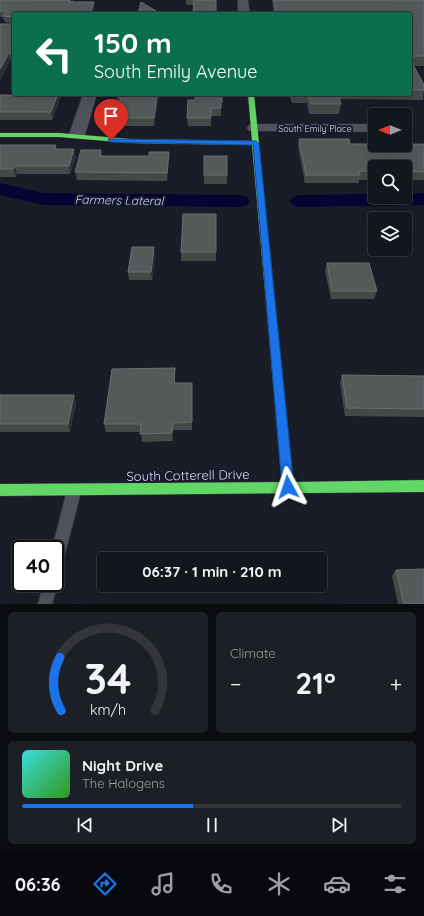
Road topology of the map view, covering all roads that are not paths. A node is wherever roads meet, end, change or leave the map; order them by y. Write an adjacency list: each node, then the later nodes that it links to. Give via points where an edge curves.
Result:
1 (243, 0): 2 (street)
2 (244, 12)
3 (89, 96): 8 (street)
4 (251, 96): 5 (street)
5 (254, 128): 6 (street, South Emily Place); 9 (street)
6 (368, 128)
7 (0, 135): 8 (street)
8 (77, 135): 9 (street, via 130,141)
9 (256, 144): 11 (street)
10 (424, 486): 11 (street, South Cotterell Drive)
11 (288, 487): 13 (street, South Cotterell Drive)
12 (0, 490): 13 (street, South Cotterell Drive)
13 (74, 490): 14 (lane)
14 (61, 540)
15 (48, 592): 16 (lane)
16 (45, 604)

